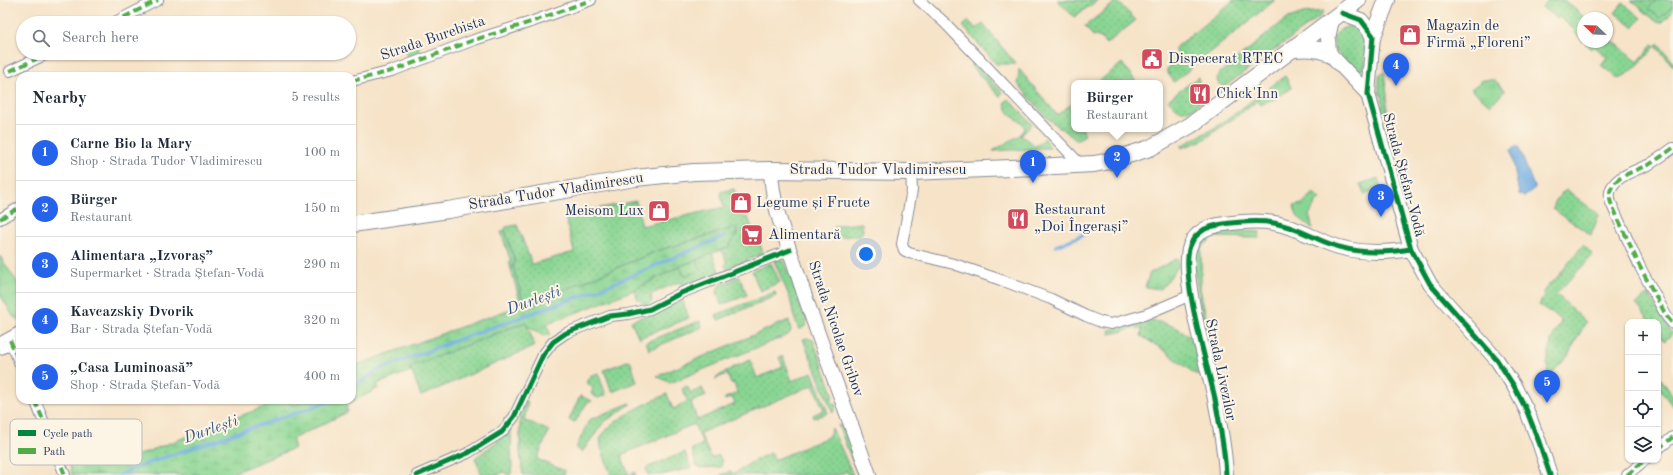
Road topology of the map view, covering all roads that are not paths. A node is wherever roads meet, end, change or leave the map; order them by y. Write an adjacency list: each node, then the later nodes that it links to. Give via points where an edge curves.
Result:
1 (158, 0): 6 (street)
2 (591, 0): 13 (street, Strada Burebista, via 416,63)
3 (919, 0): 16 (street)
4 (1358, 0): 7 (main road, Strada Tudor Vladimirescu)
5 (1387, 0): 8 (main road)
6 (127, 16)
7 (1337, 16): 8 (street, via 1361,20); 9 (main road, Strada Tudor Vladimirescu); 10 (street, via 1328,38)
8 (1373, 36): 14 (street, Strada Ștefan-Vodă)
9 (1294, 49): 10 (main road, via 1319,49); 16 (main road, Strada Tudor Vladimirescu, via 1172,136 1133,154 1110,161)
10 (1328, 53): 14 (street, Strada Ștefan-Vodă)
11 (34, 60): 12 (street)
12 (10, 71)
13 (356, 80)
14 (1368, 94): 22 (street, Strada Ștefan-Vodă)
15 (1673, 148): 25 (street, via 1660,158 1618,179 1611,187 1609,195 1640,267)
16 (1081, 165): 18 (main road, Strada Tudor Vladimirescu)
17 (771, 170): 18 (main road, Strada Tudor Vladimirescu); 21 (main road, Strada Tudor Vladimirescu, via 694,172 635,178); 23 (street, Strada Nicolae Gribov, via 777,213)
18 (911, 172): 24 (street, via 912,190 902,244 904,250 909,253 954,264 1001,280 1111,324 1144,315)
19 (16, 209): 20 (street)
20 (0, 219)
21 (356, 223)
22 (1411, 249): 24 (street, Strada Ștefan-Vodă, via 1385,252 1353,250 1335,246 1301,231 1274,223 1252,222 1215,226 1204,229 1190,244 1187,253); 38 (street, Strada Ștefan-Vodă, via 1430,284 1496,360 1514,386 1526,409)
23 (790, 250): 35 (street, via 681,293 650,309 610,316 566,333 553,342 543,354 514,418 502,432 468,453); 36 (street, Strada Nicolae Gribov, via 815,328)
24 (1191, 295): 37 (street, Strada Livezilor, via 1219,418)
25 (1673, 324)
26 (10, 340): 27 (street)
27 (16, 354)
28 (37, 404): 29 (street)
29 (43, 419)
30 (1673, 437): 31 (street)
31 (1661, 447)
32 (1641, 463): 39 (street)
33 (61, 465): 34 (street)
34 (65, 475)
35 (417, 475)
36 (869, 475)
37 (1226, 475)
38 (1550, 475)
39 (1627, 475)

